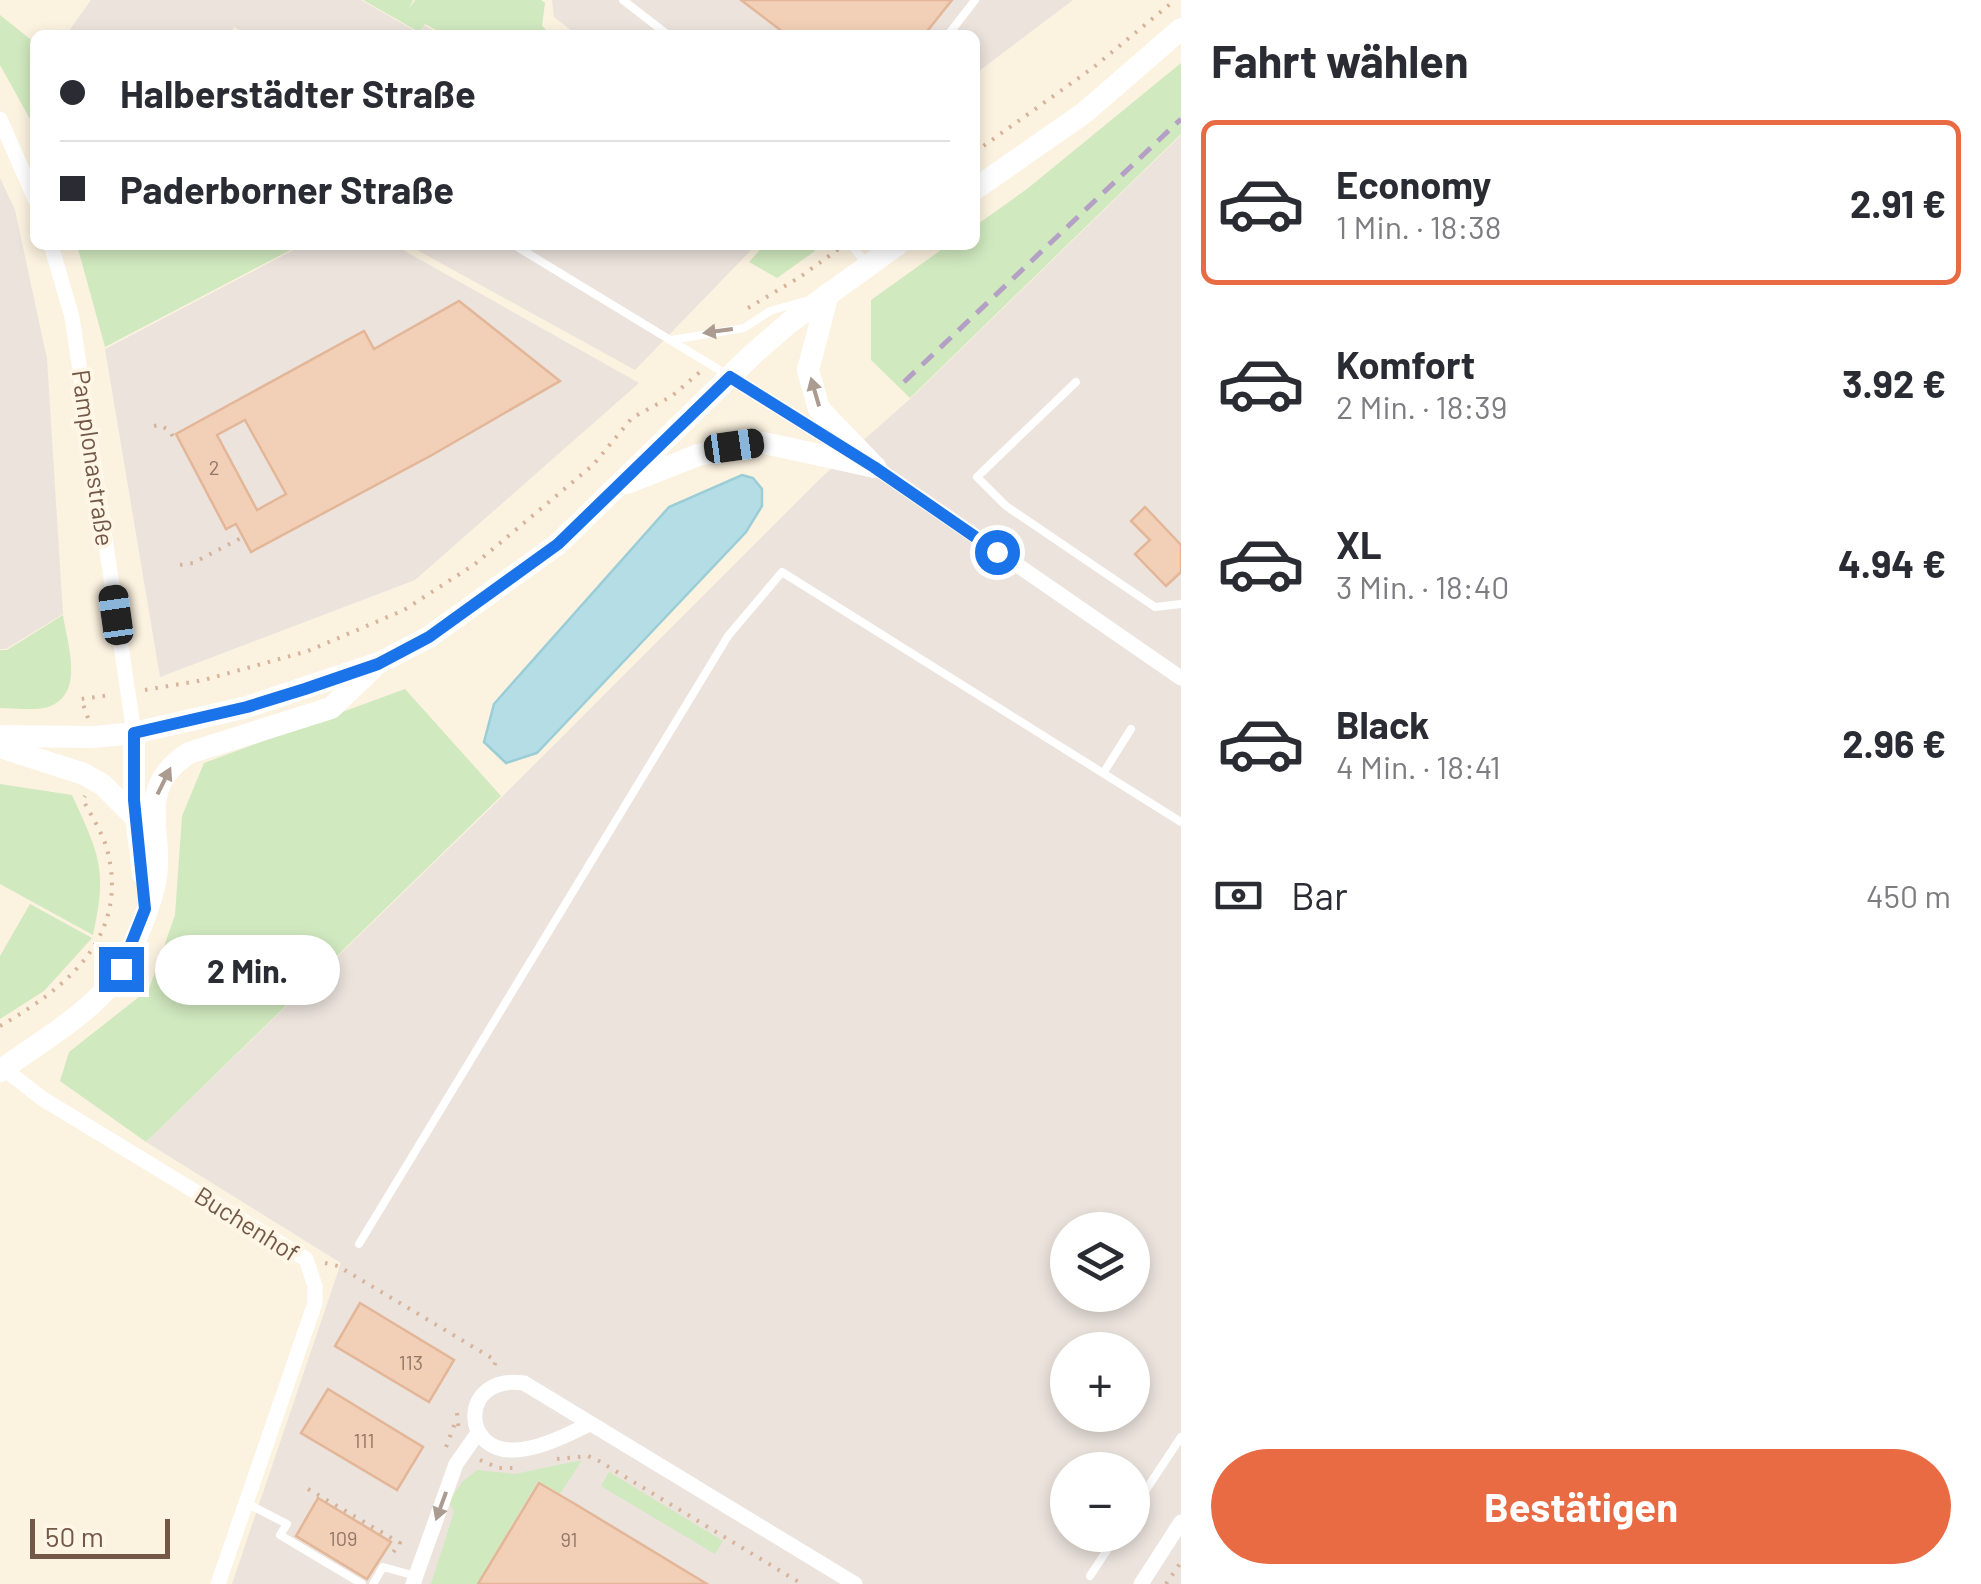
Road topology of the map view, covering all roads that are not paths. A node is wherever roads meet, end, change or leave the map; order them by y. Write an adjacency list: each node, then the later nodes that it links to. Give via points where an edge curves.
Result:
1 (623, 0): 4 (lane)
2 (975, 0): 5 (lane)
3 (1181, 29): 7 (main road, via 1084,113)
4 (662, 30)
5 (952, 30)
6 (0, 119): 8 (street)
7 (980, 186)
8 (30, 188)
9 (52, 250): 24 (street, Pamplonastraße, via 72,317)
10 (522, 250): 15 (lane)
11 (853, 250): 13 (lane)
12 (890, 250): 13 (main road)
13 (868, 266): 14 (main road)
14 (828, 294): 15 (lane, one-way to 15, via 770,311 744,328); 16 (main road); 18 (main road, one-way to 14, via 819,408 808,370)
15 (672, 340): 16 (lane)
16 (730, 377): 18 (street); 19 (main road)
17 (1076, 382): 20 (lane, via 978,476 1006,506 1155,607)
18 (874, 467): 19 (main road, via 764,442 698,455); 22 (street)
19 (619, 486): 21 (main road, via 558,544 429,637)
20 (1181, 604)
21 (378, 664): 24 (main road, via 247,707); 30 (main road, one-way to 21, via 155,884 153,807 172,764 331,708)
22 (1181, 678)
23 (1131, 729): 27 (lane)
24 (134, 733): 25 (main road); 28 (main road)
25 (0, 736)
26 (0, 748): 28 (main road, via 94,779)
27 (1104, 772): 29 (lane); 32 (lane, via 782,572 728,636)
28 (136, 819): 30 (main road)
29 (1181, 822)
30 (145, 909): 31 (main road, via 121,969 77,1018)
31 (1, 1070): 37 (street, Buchenhof, via 306,1258 315,1302)
32 (358, 1244)
33 (590, 1424): 34 (street, via 516,1450); 34 (street, via 512,1382 480,1399); 42 (street)
34 (478, 1432): 41 (street, one-way to 41, via 456,1464)
35 (1181, 1437): 36 (lane)
36 (1150, 1484)
37 (244, 1502): 43 (street, Buchenhof); 44 (lane, via 287,1524 280,1535)
38 (1181, 1522): 46 (street)
39 (1105, 1552): 40 (lane)
40 (1090, 1576)
41 (414, 1580): 45 (lane, via 384,1567)
42 (850, 1583)
43 (218, 1584)
44 (362, 1584)
45 (372, 1584)
46 (1141, 1584)

